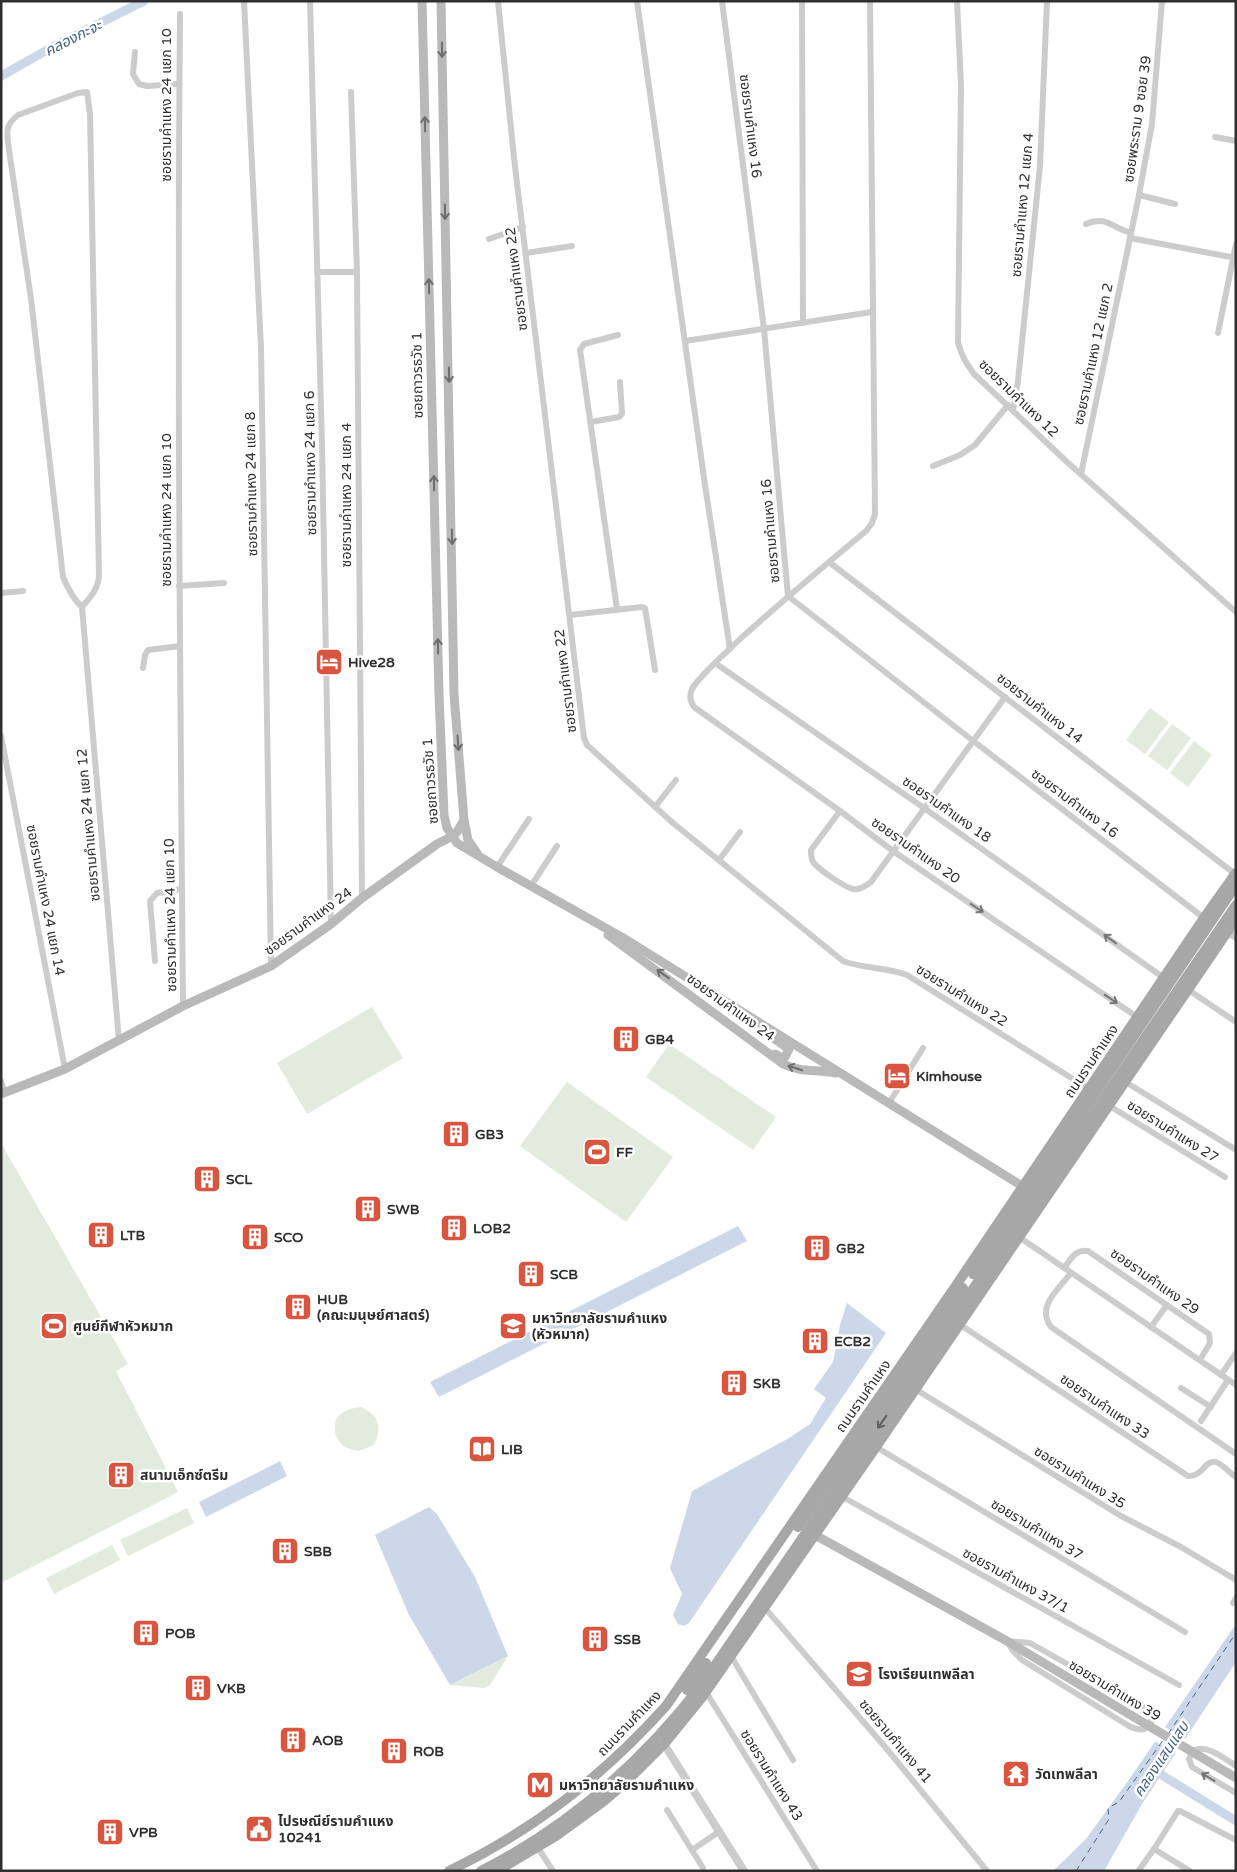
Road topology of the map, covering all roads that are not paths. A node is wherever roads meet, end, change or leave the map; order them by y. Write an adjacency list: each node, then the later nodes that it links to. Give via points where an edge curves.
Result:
1 (244, 1): 92 (street, ซอยรามคำแหง 24 แยก 8, via 261,348)
2 (310, 1): 29 (street, ซอยรามคำแหง 24 แยก 6)
3 (422, 1): 31 (main road, ซอยถาวรธวัช 1, one-way to 3)
4 (441, 1): 32 (main road, one-way to 32)
5 (498, 1): 22 (street, ซอยรามคำแหง 22)
6 (637, 1): 38 (street)
7 (722, 1): 35 (street, ซอยรามคำแหง 16)
8 (802, 1): 34 (street)
9 (870, 1): 33 (street)
10 (957, 1): 40 (street, ซอยรามคำแหง 12, via 961,85 958,342 974,374)
11 (1047, 1): 41 (street, ซอยรามคำแหง 12 แยก 4, via 1040,166)
12 (1162, 1): 19 (street, ซอยพระราม 9 ซอย 39, via 1152,124)
13 (180, 14): 15 (street, ซอยรามคำแหง 24 แยก 10)
14 (136, 52): 15 (street, via 133,74 139,84)
15 (179, 84): 47 (street, ซอยรามคำแหง 24 แยก 10)
16 (351, 92): 30 (street, ซอยรามคำแหง 24 แยก 4)
17 (1215, 137): 18 (street)
18 (1236, 140)
19 (1139, 195): 20 (street); 23 (street, ซอยพระราม 9 ซอย 39)
20 (1175, 204)
21 (1086, 224): 23 (street, via 1100,220 1115,225)
22 (523, 227): 24 (street); 27 (street, ซอยรามคำแหง 22)
23 (1130, 236): 28 (street); 44 (street, ซอยรามคำแหง 12 แยก 2)
24 (489, 239)
25 (1236, 244): 28 (street)
26 (572, 246): 27 (street)
27 (526, 253): 54 (street, ซอยรามคำแหง 22)
28 (1234, 258): 36 (street)
29 (318, 272): 30 (street); 89 (street, ซอยรามคำแหง 24 แยก 6)
30 (357, 272): 84 (street, ซอยรามคำแหง 24 แยก 4)
31 (429, 309): 32 (main road); 61 (main road, ซอยถาวรธวัช 1, one-way to 31)
32 (447, 309): 60 (main road, one-way to 60)
33 (872, 312): 34 (street); 45 (street, via 875,514 866,531)
34 (803, 323): 35 (street)
35 (764, 329): 38 (street); 50 (street, ซอยรามคำแหง 16)
36 (1218, 333)
37 (618, 335): 42 (street, via 584,344 580,350)
38 (686, 342): 56 (street)
39 (620, 382): 42 (street, via 622,414)
40 (1008, 405): 41 (street, ซอยรามคำแหง 12); 43 (street, via 975,445)
41 (1013, 410): 44 (street, ซอยรามคำแหง 12)
42 (592, 422): 52 (street)
43 (933, 466)
44 (1081, 474): 53 (street, ซอยรามคำแหง 12)
45 (829, 562): 50 (street); 62 (street, ซอยรามคำแหง 14)
46 (224, 583): 47 (street)
47 (179, 586): 55 (street, ซอยรามคำแหง 24 แยก 10)
48 (23, 590): 49 (street)
49 (1, 594)
50 (788, 596): 56 (street); 64 (street, ซอยรามคำแหง 16)
51 (82, 607): 51 (street, via 93,594 99,576 87,92 18,115 7,127 31,299 63,578); 100 (street, ซอยรามคำแหง 24 แยก 12)
52 (617, 608): 54 (street); 59 (street, via 645,608)
53 (1236, 612)
54 (570, 615): 66 (street, ซอยรามคำแหง 22, via 587,745)
55 (180, 646): 58 (street, via 148,650 144,655); 83 (street, ซอยรามคำแหง 24 แยก 10)
56 (730, 649): 57 (street)
57 (715, 664): 67 (street, ซอยรามคำแหง 18); 68 (street, ซอยรามคำแหง 20, via 693,687 690,700 694,706)
58 (143, 668)
59 (655, 670)
60 (454, 694): 61 (main road, via 452,700 444,701); 71 (main road, one-way to 71)
61 (439, 695): 69 (main road, ซอยถาวรธวัช 1)
62 (1005, 697): 64 (street); 80 (street, ซอยรามคำแหง 14)
63 (1, 736): 104 (street, ซอยรามคำแหง 24 แยก 14)
64 (972, 740): 67 (street); 87 (street, ซอยรามคำแหง 16)
65 (676, 780): 66 (street)
66 (655, 807): 78 (street, ซอยรามคำแหง 22)
67 (924, 808): 76 (street); 93 (street, ซอยรามคำแหง 18, one-way to 67)
68 (840, 811): 76 (street, ซอยรามคำแหง 20); 76 (street, via 811,850 814,864 843,885 863,888)
69 (444, 815): 73 (main road, ซอยถาวรธวัช 1); 74 (main road)
70 (529, 819): 79 (street)
71 (464, 820): 73 (main road, ซอยถาวรธวัช 1); 77 (main road, via 468,840)
72 (740, 832): 78 (street)
73 (451, 837): 74 (main road, ซอยรามคำแหง 24); 77 (main road, ซอยรามคำแหง 24)
74 (437, 844): 77 (main road); 84 (main road, ซอยรามคำแหง 24)
75 (557, 846): 82 (street)
76 (893, 851): 97 (street, ซอยรามคำแหง 20, one-way to 97)
77 (480, 857): 79 (main road, ซอยรามคำแหง 24)
78 (719, 860): 108 (street, ซอยรามคำแหง 22, via 843,961 907,975)
79 (497, 867): 82 (main road, ซอยรามคำแหง 24)
80 (1235, 874): 87 (main road, ถนนรามคำแหง)
81 (1236, 885): 159 (main road, ถนนรามคำแหง, via 695,1679 650,1734 588,1792 525,1837)
82 (531, 886): 86 (main road, ซอยรามคำแหง 24)
83 (182, 890): 91 (street, via 157,893 150,901); 96 (street, ซอยรามคำแหง 24 แยก 10)
84 (362, 898): 89 (main road, ซอยรามคำแหง 24)
85 (1236, 905): 160 (main road, one-way to 160, via 680,1713 626,1770 594,1798 529,1844)
86 (589, 918): 95 (main road, ซอยรามคำแหง 24); 102 (main road, ซอยรามคำแหง 24, one-way to 86)
87 (1204, 918): 93 (main road, ถนนรามคำแหง)
88 (1236, 919): 90 (main road)
89 (331, 924): 92 (main road, ซอยรามคำแหง 24)
90 (1231, 934): 94 (main road)
91 (155, 961)
92 (271, 966): 96 (main road, ซอยรามคำแหง 24)
93 (1164, 978): 97 (main road, ถนนรามคำแหง)
94 (1188, 988): 98 (street); 103 (main road)
95 (730, 1004): 102 (main road, via 751,1024 789,1049 782,1058); 105 (main road, ซอยรามคำแหง 24)
96 (183, 1006): 100 (main road, ซอยรามคำแหง 24)
97 (1137, 1017): 99 (main road, ถนนรามคำแหง)
98 (1236, 1022)
99 (1124, 1037): 103 (main road); 108 (main road, ถนนรามคำแหง)
100 (119, 1041): 104 (main road, ซอยรามคำแหง 24)
101 (923, 1048): 110 (street)
102 (766, 1050): 105 (main road, ซอยรามคำแหง 24, one-way to 102, via 792,1068)
103 (1145, 1051): 107 (main road)
104 (66, 1069): 109 (main road, ซอยรามคำแหง 24)
105 (842, 1075): 110 (main road, ซอยรามคำแหง 24)
106 (1, 1081): 109 (street)
107 (1124, 1082): 111 (main road); 112 (street, ซอยรามคำแหง 27)
108 (1089, 1089): 114 (main road, ถนนรามคำแหง)
109 (3, 1094)
110 (889, 1103): 114 (main road, ซอยรามคำแหง 24)
111 (1108, 1105): 113 (street, ซอยรามคำแหง 27); 115 (main road)
112 (1236, 1150)
113 (1225, 1177)
114 (1022, 1186): 115 (main road); 135 (main road, ถนนรามคำแหง)
115 (1048, 1194): 116 (main road)
116 (1019, 1237): 117 (street); 120 (main road)
117 (1064, 1268): 118 (street); 119 (street, ซอยรามคำแหง 29, via 1077,1252 1088,1250)
118 (1071, 1273): 121 (street); 132 (street, via 1045,1306 1044,1315 1051,1327)
119 (1167, 1305): 121 (street); 123 (street, ซอยรามคำแหง 29, via 1209,1334 1210,1343)
120 (959, 1324): 128 (main road); 133 (street, ซอยรามคำแหง 33, via 1188,1476 1194,1477 1214,1462)
121 (1151, 1327): 123 (street)
122 (1236, 1354): 124 (street)
123 (1200, 1360): 124 (street)
124 (1222, 1375): 125 (street)
125 (1228, 1380): 126 (street); 129 (street)
126 (1236, 1385)
127 (1181, 1388): 129 (street)
128 (915, 1389): 131 (main road); 137 (street, ซอยรามคำแหง 35, via 1120,1516)
129 (1211, 1407): 130 (street)
130 (1201, 1421)
131 (876, 1447): 134 (main road); 139 (street, ซอยรามคำแหง 37)
132 (1236, 1454)
133 (1236, 1477)
134 (842, 1496): 136 (main road); 143 (street, ซอยรามคำแหง 37/1)
135 (793, 1522): 136 (main road); 142 (main road, ถนนรามคำแหง)
136 (815, 1535): 138 (main road); 140 (main road, ซอยรามคำแหง 39)
137 (1236, 1580)
138 (764, 1608): 141 (main road); 165 (street, ซอยรามคำแหง 41, via 886,1748)
139 (1185, 1632)
140 (1007, 1641): 140 (street, ซอยรามคำแหง 39, via 1022,1660 1129,1726 1140,1730 1147,1728 1153,1720 1149,1710 1030,1643); 148 (main road, ซอยรามคำแหง 39)
141 (732, 1656): 144 (main road); 146 (street)
142 (683, 1683): 144 (main road); 158 (main road, ถนนรามคำแหง, via 630,1745 579,1790 525,1829)
143 (1179, 1684)
144 (705, 1694): 145 (main road); 164 (street, ซอยรามคำแหง 43)
145 (664, 1744): 151 (street); 153 (main road, via 604,1801)
146 (793, 1760)
147 (1236, 1766): 149 (street, one-way to 147, via 1197,1770 1189,1759 1193,1751 1200,1748)
148 (1236, 1778)
149 (1236, 1793)
150 (667, 1810): 155 (street)
151 (720, 1832): 155 (street); 163 (street)
152 (1236, 1840): 154 (street, via 1179,1811)
153 (538, 1848): 161 (main road); 162 (street)
154 (1154, 1849): 157 (street); 166 (street)
155 (692, 1850): 156 (street)
156 (703, 1868)
157 (1139, 1870)
158 (449, 1871)
159 (462, 1871)
160 (481, 1871)
161 (497, 1871)
162 (553, 1871)
163 (744, 1871)
164 (817, 1871)
165 (987, 1871)
166 (1190, 1871)

